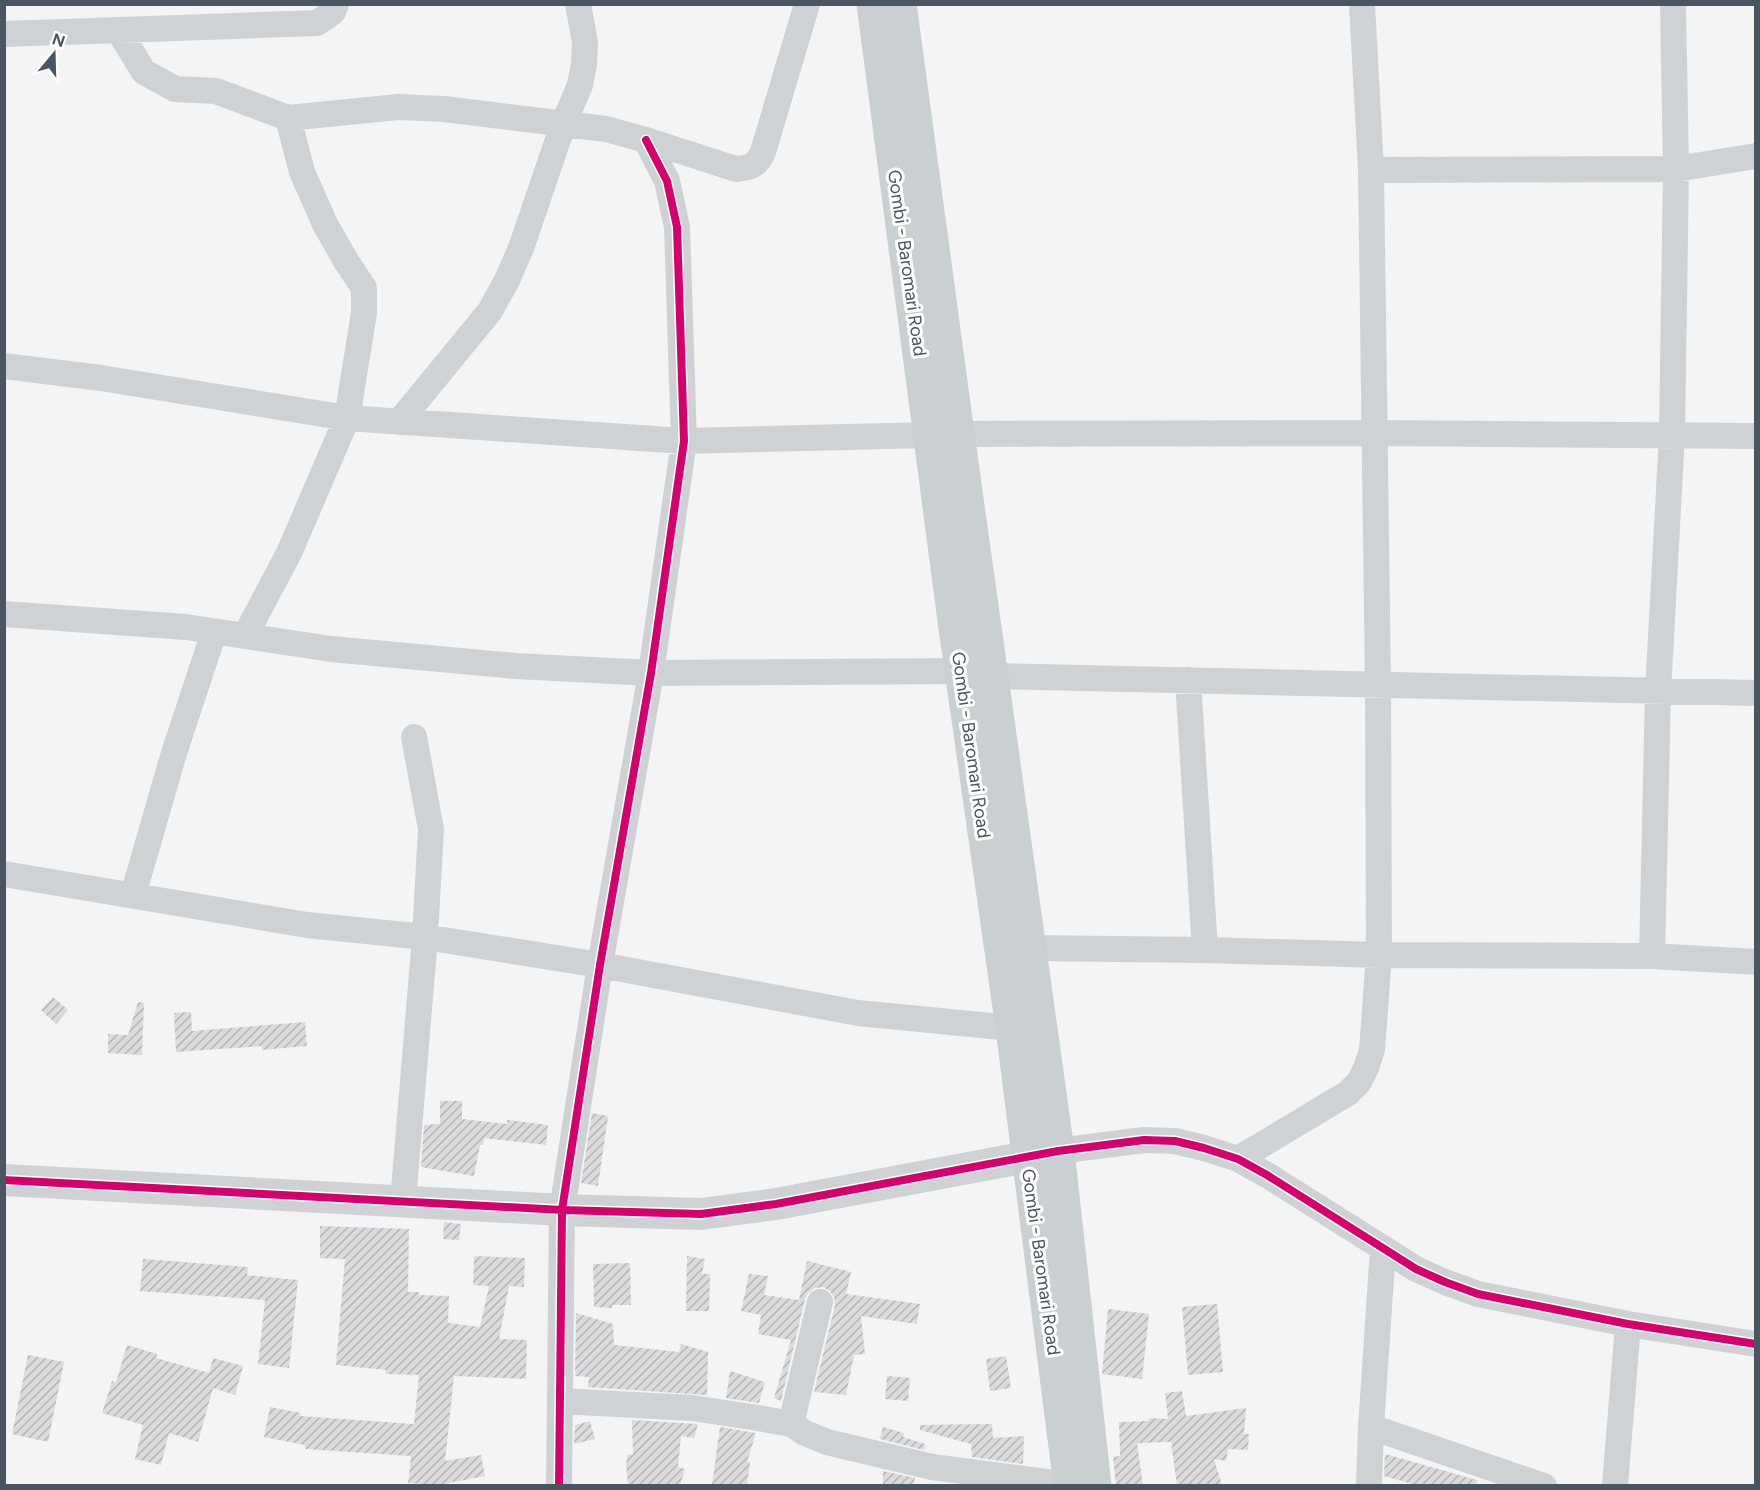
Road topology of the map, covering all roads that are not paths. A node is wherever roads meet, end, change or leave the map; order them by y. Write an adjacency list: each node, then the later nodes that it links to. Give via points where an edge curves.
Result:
1 (336, 4): 8 (street, via 333,12 317,23)
2 (578, 4): 11 (street, via 585,43 584,64 580,85)
3 (807, 4): 12 (street, via 758,163 736,169)
4 (873, 4): 20 (main road, Gombi - Baromari Road)
5 (900, 4): 20 (main road, Gombi - Baromari Road)
6 (1362, 4): 15 (street)
7 (1673, 4): 14 (street)
8 (118, 30): 9 (street); 10 (street, via 144,72 175,89 216,91)
9 (4, 34)
10 (288, 118): 11 (street, via 398,107 444,109); 17 (street, via 302,172 325,224 364,288 364,313)
11 (563, 125): 12 (street, via 606,129); 18 (street, via 521,248 490,311)
12 (646, 140): 23 (street, via 667,180 677,227)
13 (1755, 156): 14 (street)
14 (1676, 169): 15 (street); 21 (street)
15 (1371, 170): 19 (street)
16 (4, 366): 17 (street)
17 (347, 418): 18 (street); 26 (street, via 289,553)
18 (399, 422): 23 (street)
19 (1375, 433): 20 (street); 21 (street); 30 (street)
20 (944, 435): 23 (street); 28 (main road, Gombi - Baromari Road)
21 (1672, 435): 22 (street); 31 (street)
22 (1755, 436)
23 (684, 441): 27 (street)
24 (4, 614): 25 (street)
25 (214, 632): 26 (street); 35 (street)
26 (245, 636): 27 (street, via 331,649 515,666)
27 (651, 673): 28 (street); 42 (street)
28 (976, 673): 29 (street); 37 (main road, Gombi - Baromari Road); 43 (main road, Gombi - Baromari Road)
29 (1188, 680): 30 (street); 38 (street)
30 (1378, 685): 31 (street); 39 (street)
31 (1658, 692): 32 (street); 40 (street)
32 (1755, 693)
33 (414, 737): 36 (street, via 431,829)
34 (4, 874): 35 (street)
35 (133, 895): 36 (street, via 307,925)
36 (425, 937): 42 (street); 47 (street)
37 (1030, 948): 38 (street); 44 (main road, Gombi - Baromari Road)
38 (1205, 950): 39 (street)
39 (1379, 955): 40 (street); 45 (street, via 1372,1050 1359,1082 1348,1093)
40 (1652, 956): 41 (street)
41 (1755, 962)
42 (600, 965): 43 (street, via 858,1013); 48 (street)
43 (1012, 1028): 44 (main road, Gombi - Baromari Road)
44 (1042, 1154): 45 (street, via 1144,1140 1174,1141); 48 (street, via 776,1204 701,1214); 57 (main road, Gombi - Baromari Road)
45 (1238, 1159): 49 (street)
46 (4, 1180): 47 (street)
47 (403, 1202): 48 (street)
48 (562, 1210): 53 (street)
49 (1383, 1248): 51 (street, via 1416,1269 1478,1294); 55 (street)
50 (820, 1302): 54 (street)
51 (1628, 1324): 52 (street); 60 (street)
52 (1755, 1344)
53 (560, 1401): 54 (street, via 692,1408); 56 (street)
54 (791, 1424): 57 (street, via 827,1442 932,1467)
55 (1371, 1426): 58 (street); 59 (street)
56 (559, 1485)
57 (1078, 1485)
58 (1369, 1485)
59 (1544, 1485)
60 (1615, 1485)

